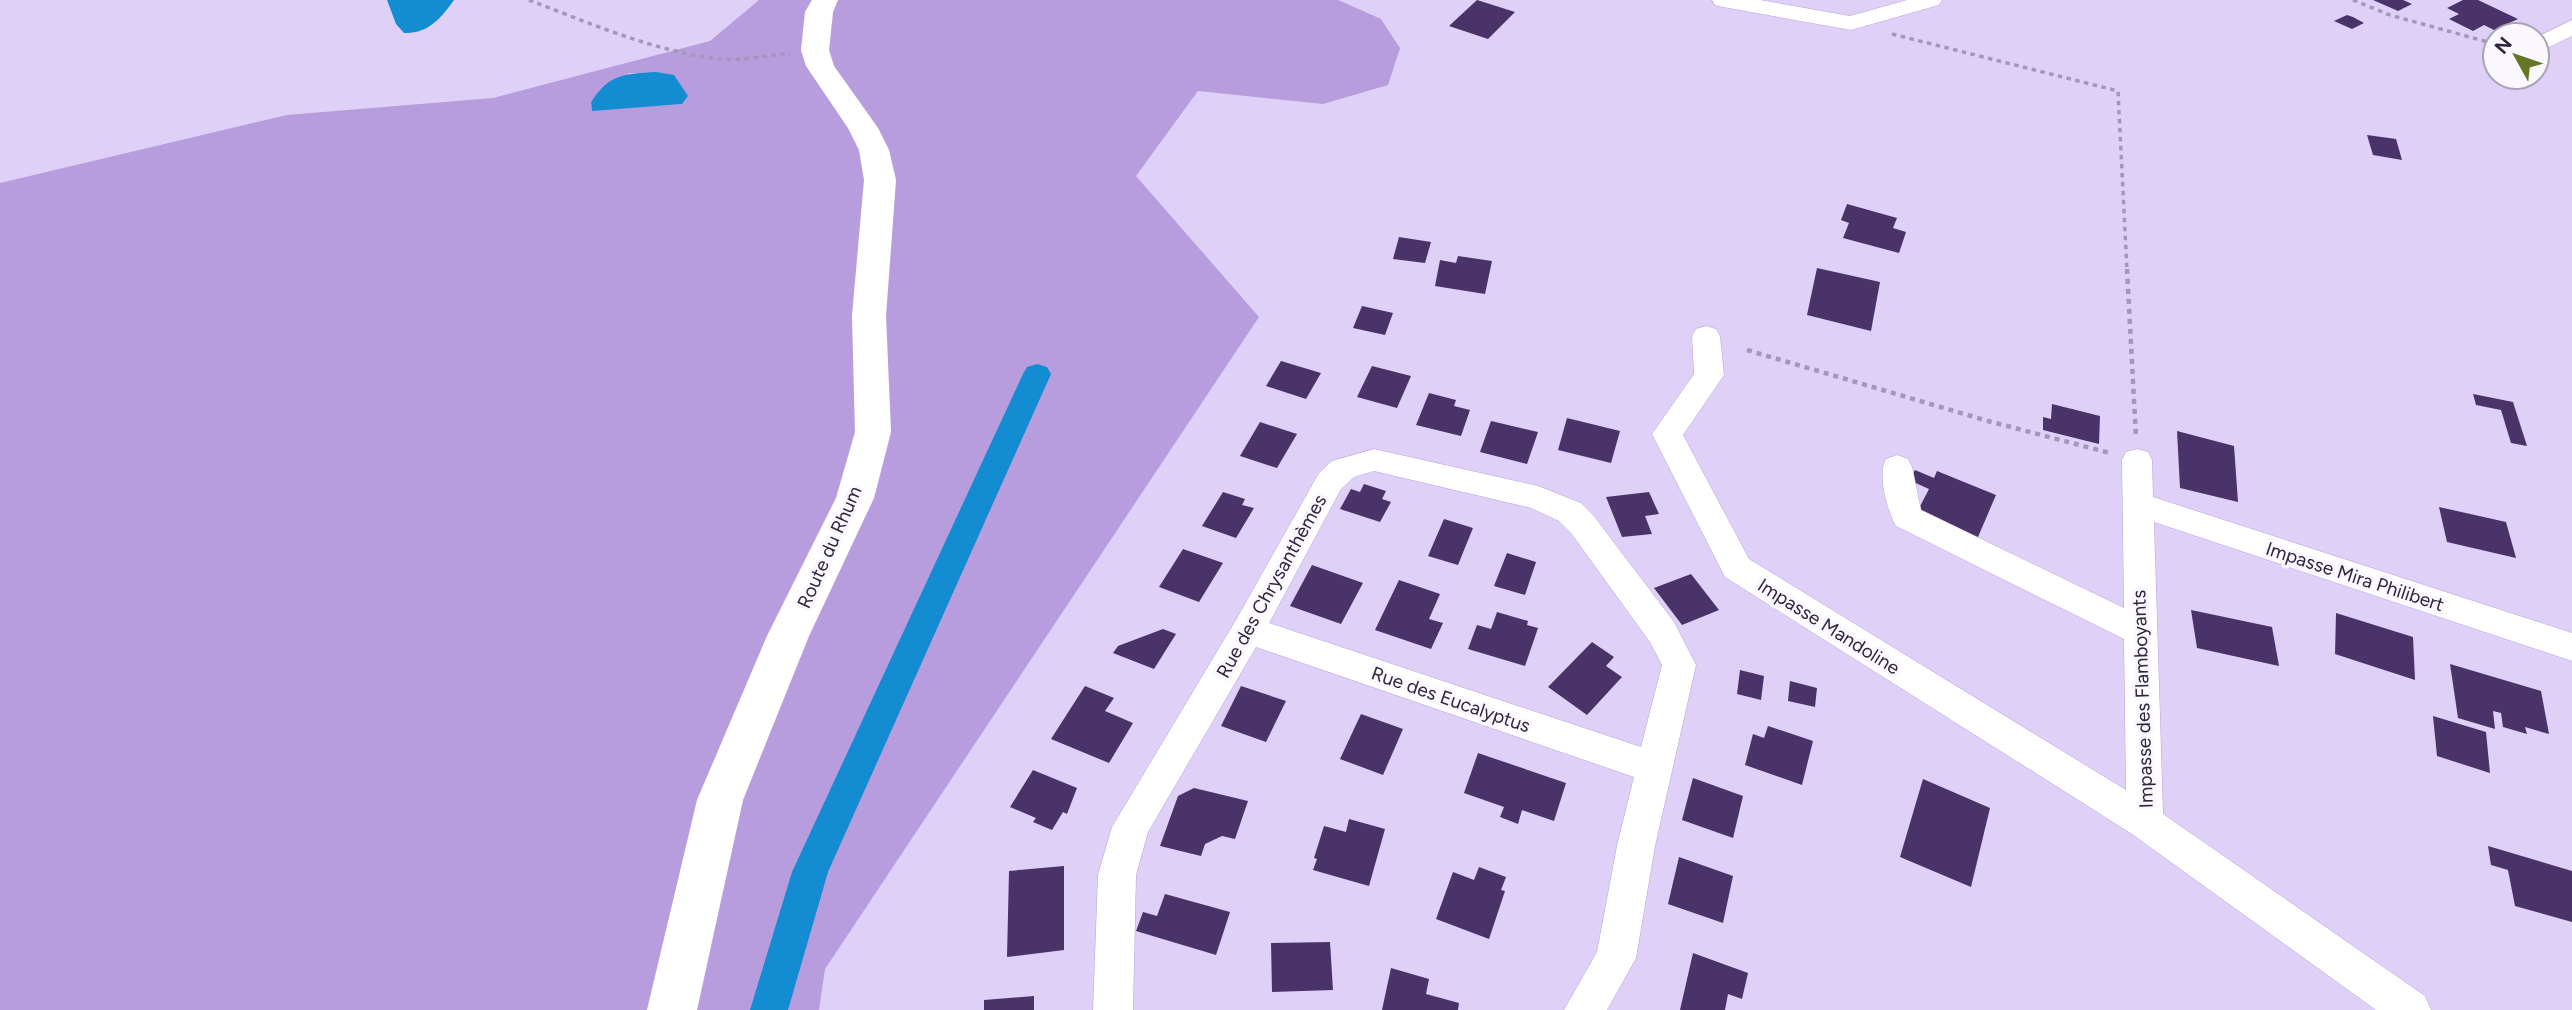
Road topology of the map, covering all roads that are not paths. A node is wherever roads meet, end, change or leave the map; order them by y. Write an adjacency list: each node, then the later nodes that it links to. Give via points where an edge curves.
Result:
1 (825, 0): 16 (street, Route du Rhum, via 819,12 815,50 820,66 863,128 874,150 880,180 869,316 873,432 855,498 788,636 719,800)
2 (1723, 0): 3 (street, via 1851,23)
3 (1931, 0)
4 (2572, 27): 5 (street)
5 (2551, 38)
6 (1706, 336): 14 (street, Impasse Mandoline, via 1709,375 1667,434 1737,568)
7 (2137, 460): 9 (street, Impasse des Flamboyants)
8 (1897, 467): 11 (street, via 1907,517)
9 (2138, 504): 11 (street, Impasse des Flamboyants); 12 (street, Impasse Mira Philibert)
10 (1248, 630): 13 (street, Rue des Eucalyptus); 13 (street, Rue des Chrysanthèmes, via 1329,481 1343,469 1374,460 1538,498 1570,512 1582,524 1679,665); 15 (street, Rue des Chrysanthèmes, via 1131,827 1123,848 1114,907)
11 (2139, 631): 14 (street, Impasse des Flamboyants)
12 (2572, 648)
13 (1655, 768): 17 (street, Rue des Chrysanthèmes, via 1616,958)
14 (2145, 822): 18 (street, Impasse des Flamboyants)
15 (1117, 1009)
16 (672, 1010)
17 (1584, 1010)
18 (2411, 1010)

